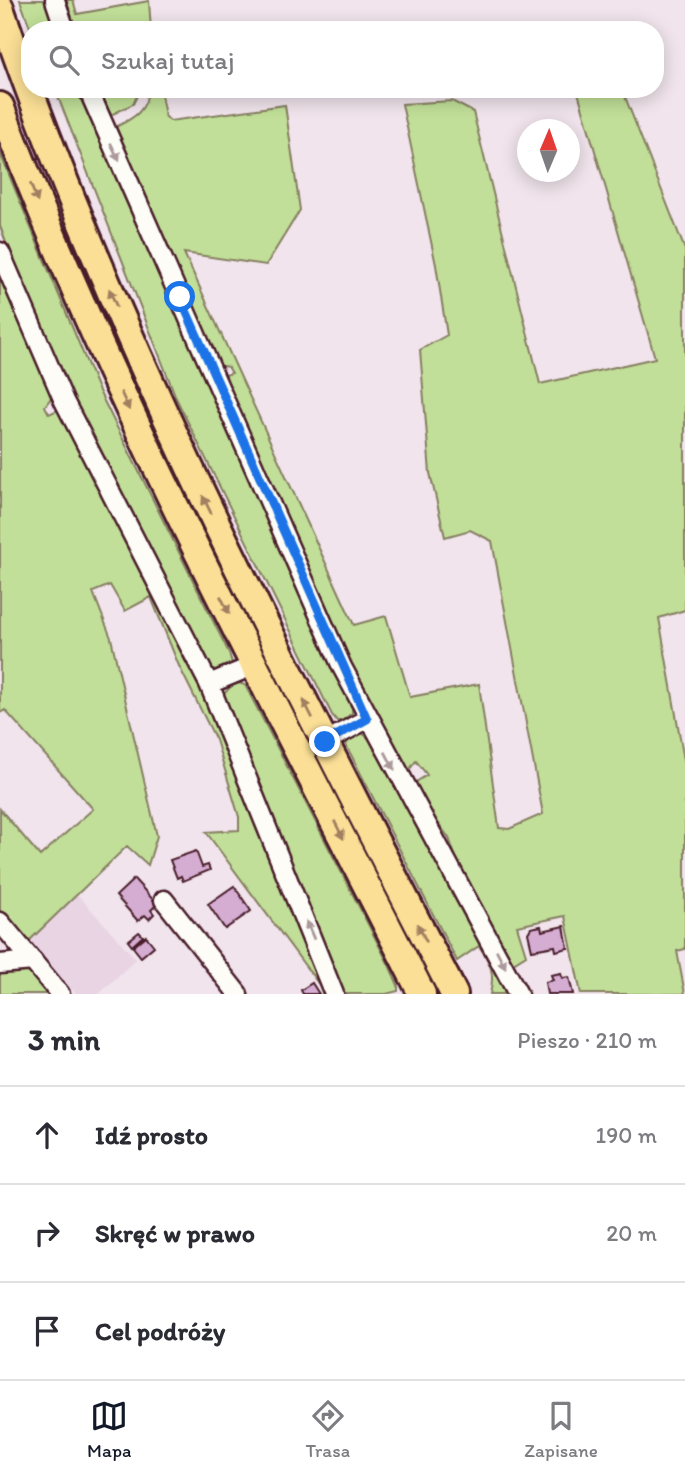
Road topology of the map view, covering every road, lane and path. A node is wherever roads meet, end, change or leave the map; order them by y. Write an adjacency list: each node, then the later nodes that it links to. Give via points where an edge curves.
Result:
1 (55, 0): 3 (street)
2 (0, 8): 4 (highway, one-way to 2)
3 (62, 21)
4 (21, 64)
5 (34, 98): 12 (highway, one-way to 5, via 161,407)
6 (92, 98): 11 (street, one-way to 11)
7 (0, 106): 9 (highway, one-way to 9, via 107,365)
8 (0, 252): 10 (street, via 64,401)
9 (255, 665): 10 (street); 20 (highway, one-way to 20)
10 (209, 684): 19 (street, one-way to 10)
11 (367, 719): 12 (street); 22 (street, one-way to 22)
12 (325, 742): 21 (highway, one-way to 12)
13 (164, 900): 18 (street)
14 (0, 922): 15 (street)
15 (33, 961): 16 (street); 17 (street)
16 (0, 964)
17 (60, 994)
18 (238, 994)
19 (334, 994)
20 (422, 994)
21 (454, 994)
22 (518, 994)

